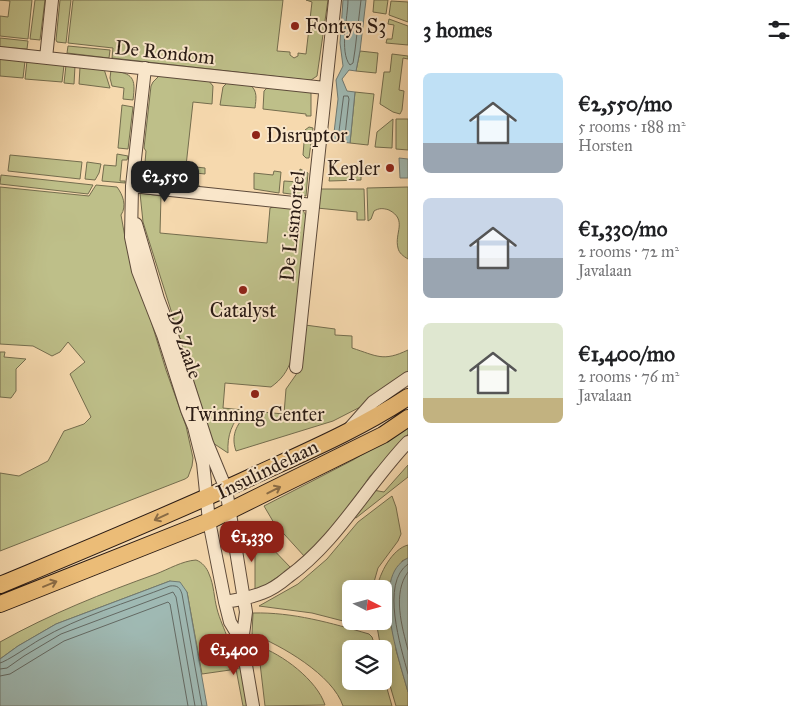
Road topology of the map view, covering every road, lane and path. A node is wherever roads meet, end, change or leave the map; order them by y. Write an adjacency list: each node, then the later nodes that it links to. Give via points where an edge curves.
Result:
1 (52, 0): 4 (street)
2 (334, 0): 6 (street, De Lismortel)
3 (0, 53): 4 (street, De Rondom)
4 (46, 58): 5 (street, De Rondom)
5 (144, 68): 6 (street, De Rondom); 7 (street, De Zaale)
6 (325, 88): 9 (street, De Lismortel)
7 (132, 186): 8 (street, De Zaale); 9 (street)
8 (131, 203): 16 (street, De Zaale, via 158,299); 17 (street, De Zaale, via 134,255 194,427 203,463)
9 (313, 206): 10 (street, De Lismortel)
10 (296, 367)
11 (408, 378): 14 (street, Insulindelaan, via 373,402)
12 (408, 397): 14 (main road, Insulindelaan)
13 (408, 418): 18 (main road, Insulindelaan, one-way to 13, via 383,435)
14 (346, 434): 16 (main road, Insulindelaan)
15 (408, 442): 21 (street, via 309,562 264,593)
16 (226, 489): 17 (main road, Insulindelaan); 18 (street, De Zaale)
17 (206, 498): 19 (street, De Zaale); 20 (main road, Insulindelaan, one-way to 20)
18 (230, 511): 19 (main road, Insulindelaan); 21 (street, De Zaale)
19 (209, 521): 22 (street, De Zaale); 23 (main road, Insulindelaan, one-way to 19)
20 (0, 585)
21 (245, 599): 22 (street); 24 (street, De Zaale)
22 (225, 602): 24 (street, De Zaale, via 230,622)
23 (0, 604)
24 (242, 642): 25 (street)
25 (253, 706)

